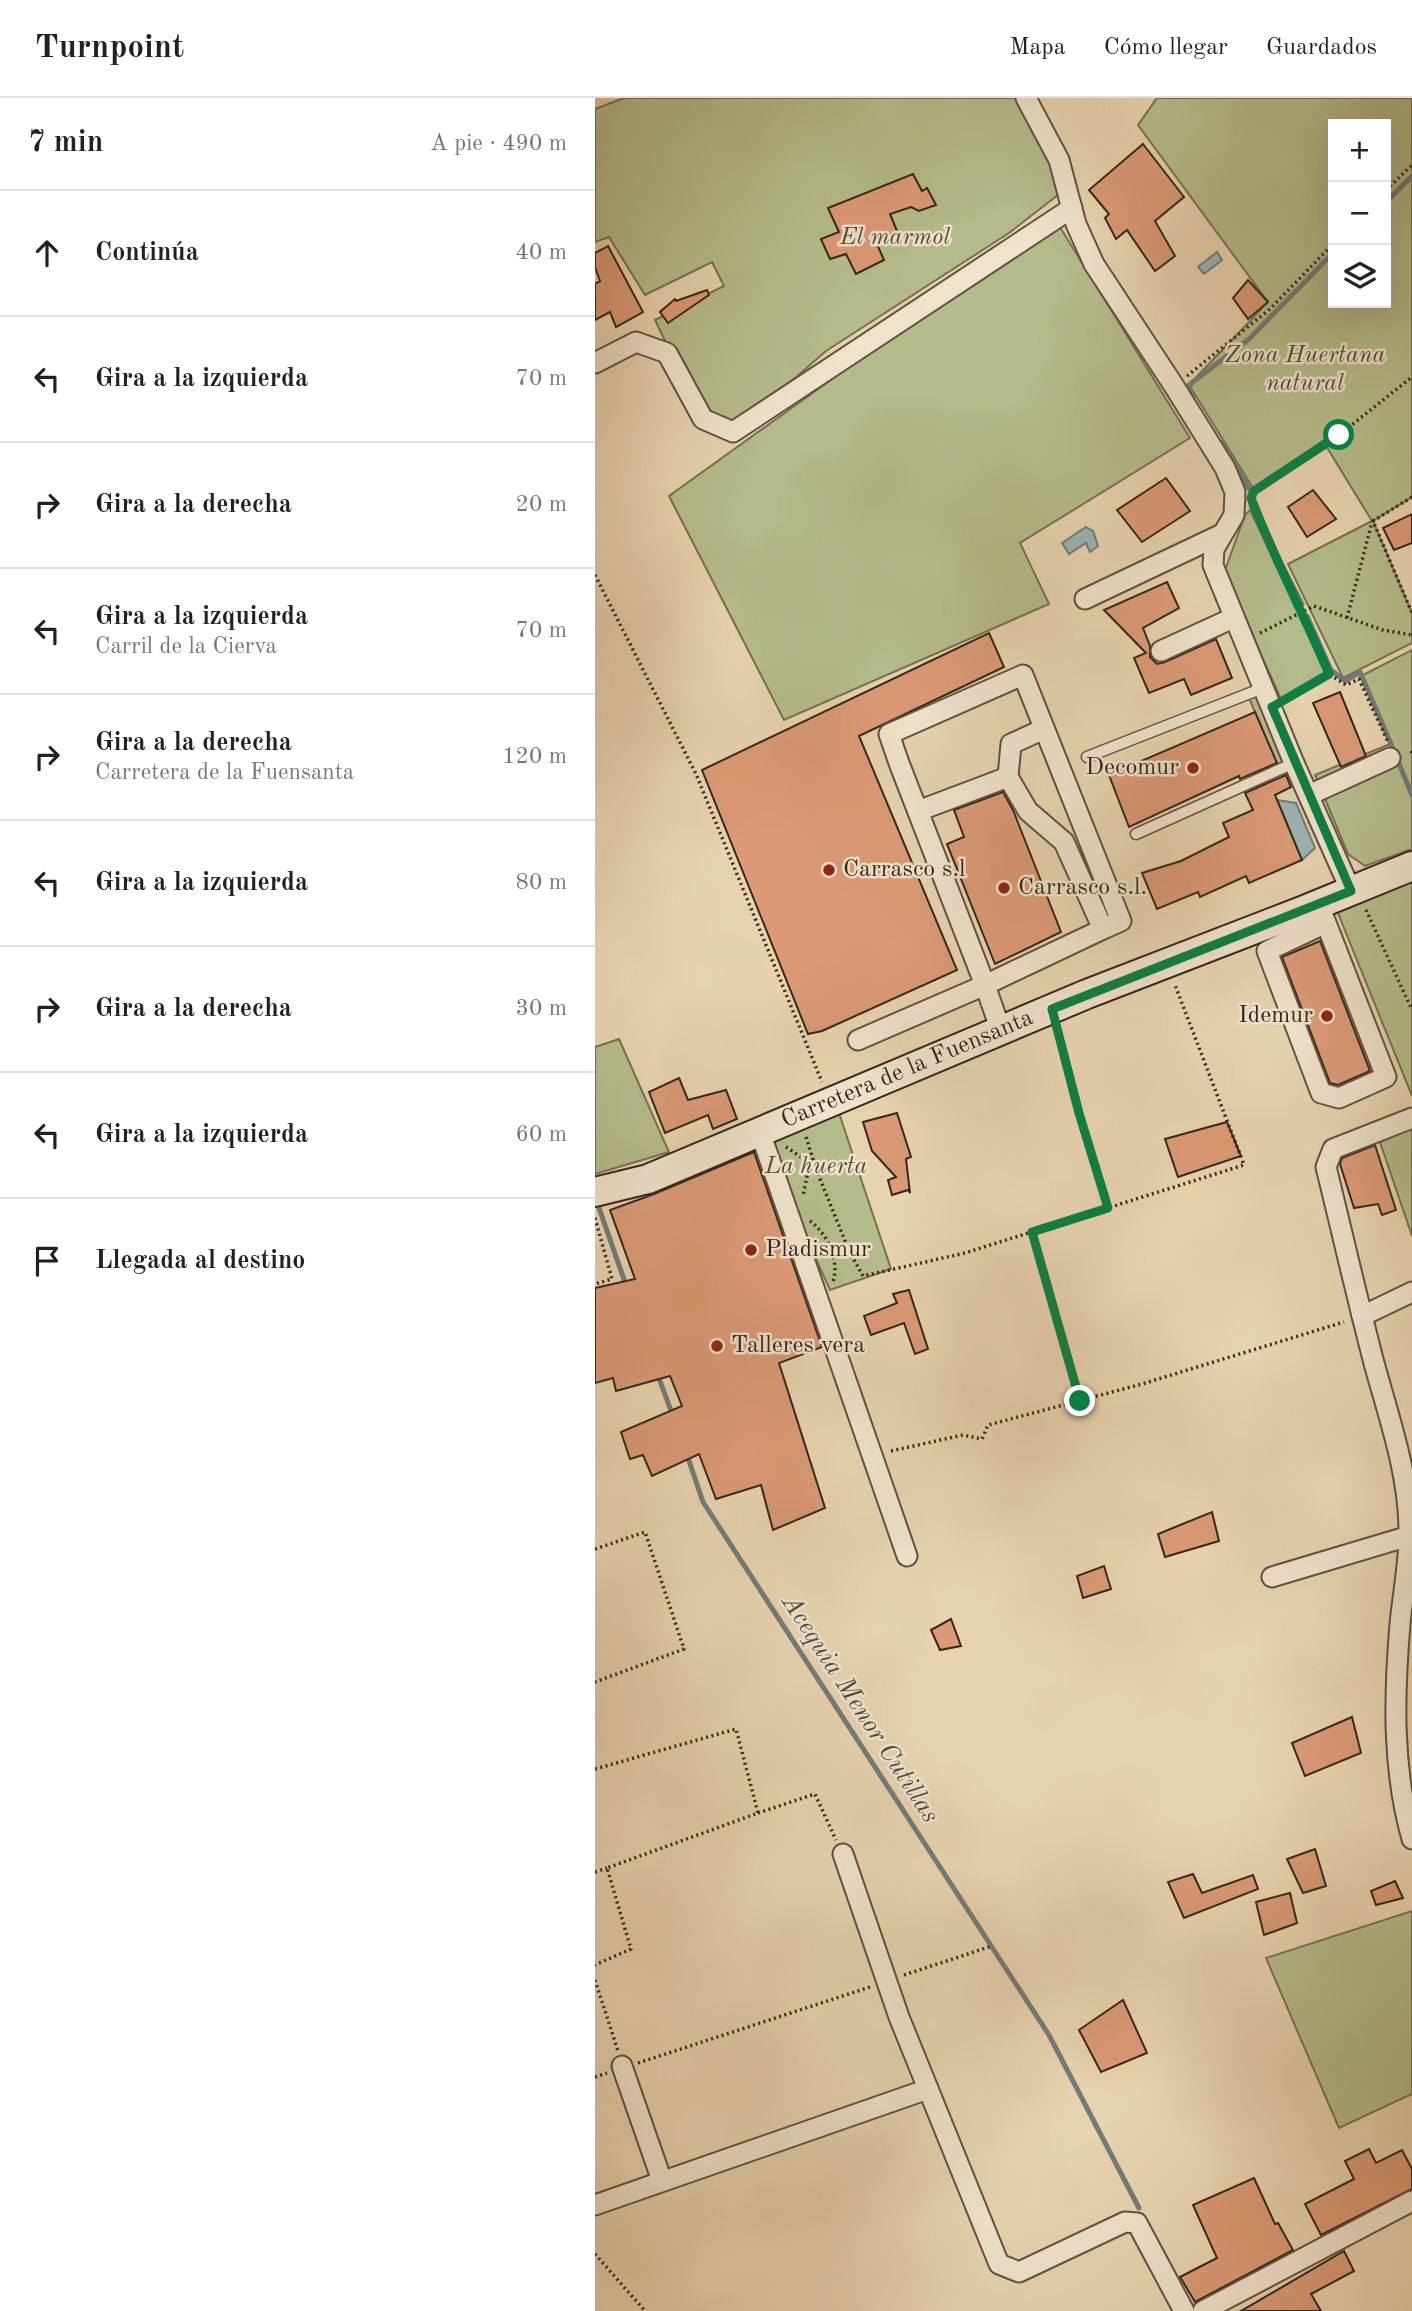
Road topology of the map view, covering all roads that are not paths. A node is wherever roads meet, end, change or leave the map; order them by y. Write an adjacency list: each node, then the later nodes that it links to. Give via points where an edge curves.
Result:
1 (1026, 98): 2 (street, via 1059,160)
2 (1072, 208): 3 (street, via 733,432 703,419 667,353 636,342); 4 (street, via 1094,264 1226,468 1235,492 1234,515)
3 (595, 363)
4 (1222, 534): 5 (street); 6 (street, via 1214,549 1213,565)
5 (1085, 599)
6 (1233, 618): 7 (street); 8 (street)
7 (1161, 651)
8 (1263, 688): 11 (lane); 12 (street)
9 (1044, 729): 13 (street, via 1011,744); 19 (street, via 1121,920); 20 (street, via 1023,675 889,734)
10 (1390, 752): 14 (street)
11 (1087, 757)
12 (1294, 763): 14 (street); 15 (lane)
13 (1008, 777): 19 (street, via 1028,811 1064,842); 20 (street, via 918,811)
14 (1308, 795): 17 (street)
15 (1136, 834)
16 (1412, 866): 17 (main road, Carretera de la Fuensanta)
17 (1354, 889): 18 (main road, Carretera de la Fuensanta)
18 (1322, 914): 18 (street, via 1386,1077 1339,1098 1321,1093 1268,951); 21 (main road, Carretera de la Fuensanta, via 1166,964)
19 (1103, 929): 20 (street)
20 (985, 985): 21 (street); 22 (street)
21 (1002, 1031): 24 (main road, Carretera de la Fuensanta)
22 (858, 1040)
23 (1412, 1118): 27 (street, via 1333,1149 1326,1167)
24 (760, 1132): 25 (main road, Carretera de la Fuensanta, via 648,1178); 29 (street)
25 (595, 1192)
26 (1412, 1292): 27 (street)
27 (1362, 1316): 28 (street, via 1402,1460)
28 (1409, 1536): 30 (street); 31 (street)
29 (907, 1556)
30 (1272, 1577)
31 (1406, 1625): 32 (street, via 1395,1721 1404,1810)
32 (1412, 1839)
33 (843, 1854): 35 (street)
34 (622, 2068): 36 (street)
35 (927, 2089): 36 (street); 39 (street, via 999,2264 1019,2272 1125,2222 1137,2223)
36 (662, 2181): 38 (street)
37 (1412, 2201): 40 (street)
38 (595, 2205)
39 (1184, 2311)
40 (1203, 2311)

